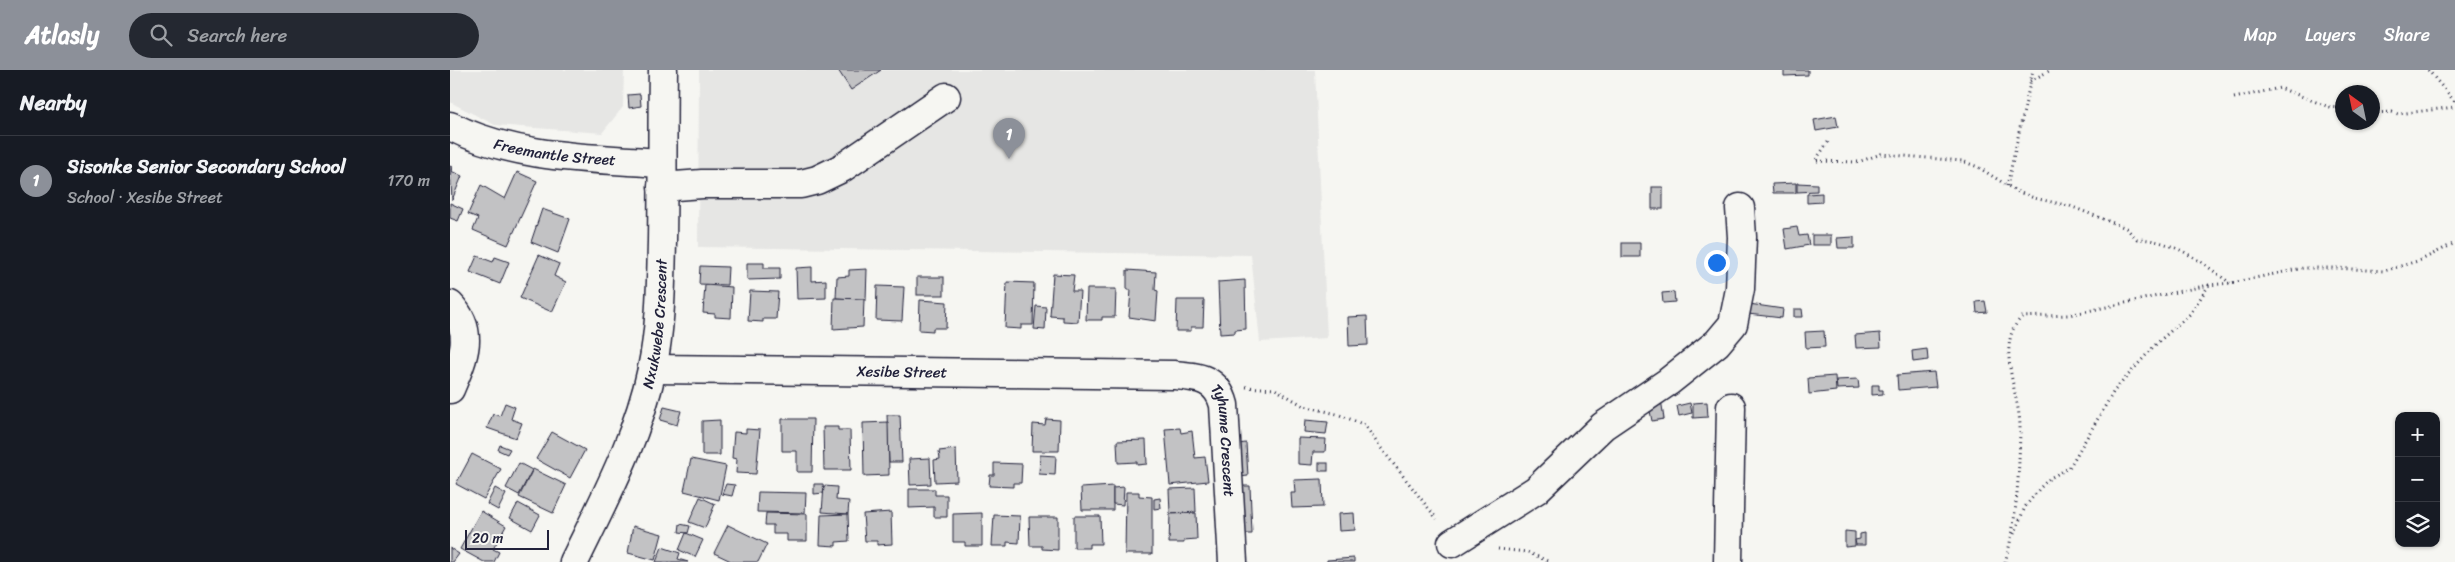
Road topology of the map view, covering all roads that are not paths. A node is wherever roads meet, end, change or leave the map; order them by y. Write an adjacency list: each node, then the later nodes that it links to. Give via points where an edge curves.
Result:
1 (663, 70): 4 (street, Nxukwebe Crescent)
2 (946, 97): 4 (street, Freemantle Street, via 849,164 817,180 801,184 702,184)
3 (450, 126): 4 (street, Freemantle Street, via 516,150)
4 (662, 175): 7 (street, Nxukwebe Crescent, via 660,309)
5 (1740, 208): 11 (street, via 1740,289 1733,324 1717,343 1668,382 1603,426 1536,490)
6 (450, 306): 9 (street, via 462,321 466,334 458,372)
7 (652, 369): 8 (street, Xesibe Street); 12 (street, Nxukwebe Crescent, via 620,465)
8 (1152, 375): 13 (street, Tyhume Crescent, via 1190,377 1214,384 1221,391)
9 (450, 389)
10 (1731, 407): 14 (street)
11 (1452, 543)
12 (574, 562)
13 (1233, 562)
14 (1728, 562)

